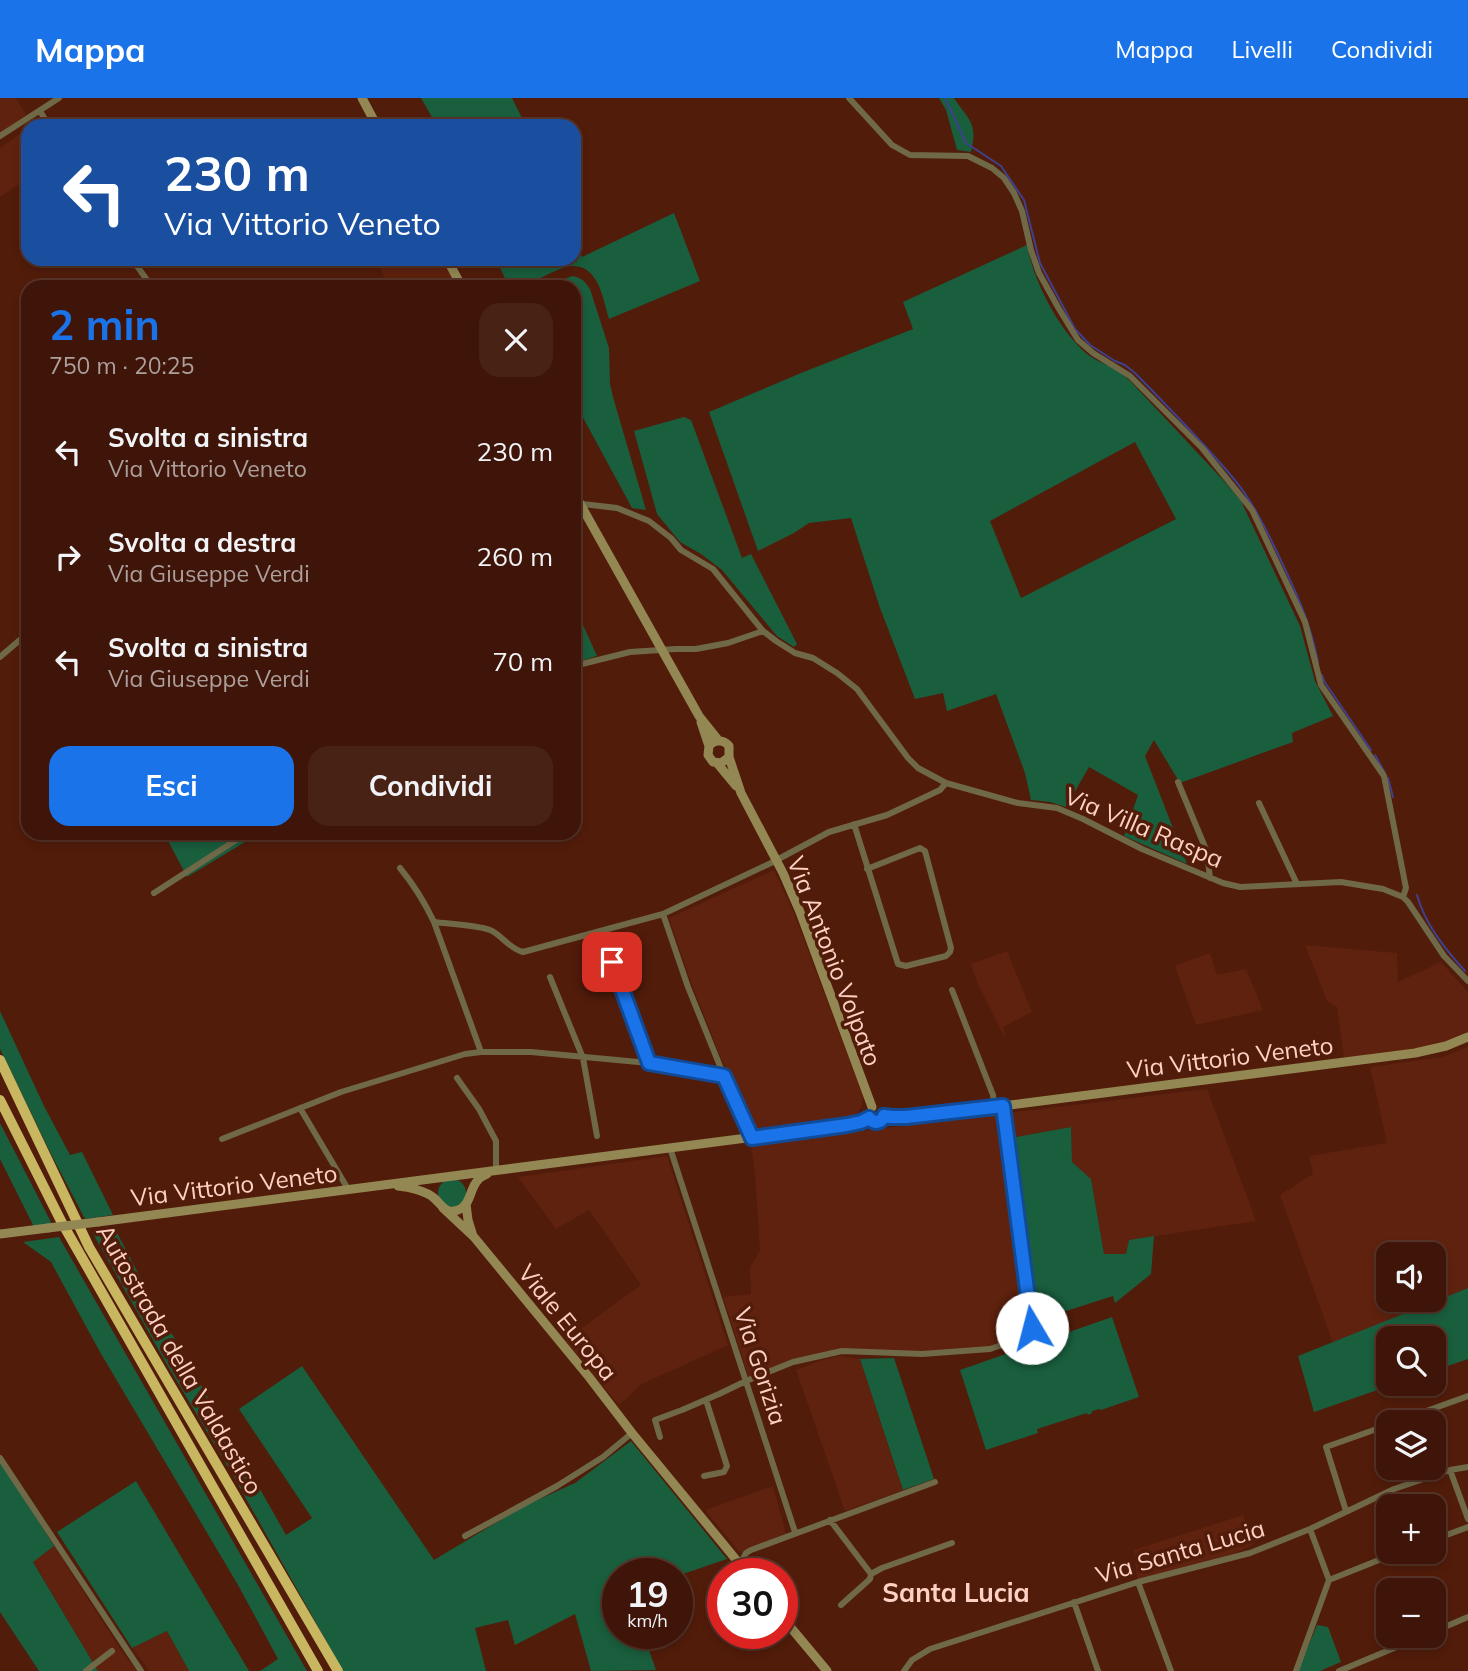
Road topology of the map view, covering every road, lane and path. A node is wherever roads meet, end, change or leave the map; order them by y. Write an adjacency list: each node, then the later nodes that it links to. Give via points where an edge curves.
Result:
1 (59, 98): 4 (street)
2 (362, 98): 7 (street)
3 (849, 98): 34 (street, via 892,145 910,155 968,156 1004,178 1022,211 1039,273 1078,340 1130,376 1202,447 1252,510 1305,622 1321,685 1384,776 1406,888)
4 (40, 111): 5 (street); 6 (street)
5 (27, 119)
6 (45, 119)
7 (373, 119)
8 (21, 123): 9 (street)
9 (0, 136)
10 (581, 504): 12 (street, Via Villa Raspa, via 617,508 649,521 681,550 713,569)
11 (581, 511): 14 (street)
12 (763, 631): 14 (street, via 696,649); 23 (street, Via Villa Raspa, via 837,673 856,689 908,758)
13 (21, 639): 15 (street)
14 (662, 650): 16 (street, via 630,652); 17 (street)
15 (0, 657)
16 (581, 664)
17 (699, 716): 18 (street); 19 (street)
18 (719, 741): 19 (street); 20 (street, via 729,746)
19 (709, 746): 21 (street, via 708,755)
20 (729, 757): 21 (street); 24 (street, Via Antonio Volpato)
21 (717, 763): 24 (street, Via Antonio Volpato)
22 (1178, 782): 31 (street, via 1207,852)
23 (946, 783): 26 (street, via 887,815); 31 (street, Via Villa Raspa, via 1018,803 1057,808)
24 (741, 793): 28 (street, Via Antonio Volpato)
25 (1259, 803): 32 (street)
26 (854, 824): 28 (street); 30 (street)
27 (236, 840): 33 (street)
28 (776, 860): 35 (street); 50 (street, Via Antonio Volpato, via 800,912)
29 (400, 869): 36 (street)
30 (867, 869): 30 (street, via 900,966 946,956 951,948 925,851 920,848)
31 (1210, 878): 32 (street, Via Villa Raspa, via 1240,887)
32 (1297, 884): 34 (street, Via Villa Raspa, via 1341,882)
33 (154, 893)
34 (1403, 897): 39 (street, via 1444,956)
35 (663, 914): 36 (street, via 523,952 492,931); 46 (street)
36 (434, 922): 42 (street)
37 (590, 970): 45 (street, via 612,962)
38 (550, 977): 43 (street)
39 (1468, 981)
40 (952, 990): 49 (street)
41 (1468, 1037): 49 (street, Via Vittorio Veneto, via 1415,1053)
42 (481, 1052): 43 (street); 51 (street)
43 (583, 1058): 45 (street); 54 (street)
44 (0, 1060): 105 (highway, Autostrada della Valdastico, via 89,1247)
45 (649, 1063): 46 (street)
46 (724, 1076): 55 (street)
47 (457, 1078): 58 (street, via 496,1140)
48 (0, 1100): 104 (highway, Autostrada della Valdastico, via 80,1255)
49 (999, 1106): 52 (street, Via Vittorio Veneto); 67 (street, via 1035,1334 990,1349 961,1352 842,1352 793,1362)
50 (872, 1107): 52 (street, via 880,1107); 53 (street)
51 (300, 1108): 56 (street); 61 (street)
52 (884, 1116): 53 (street, Via Vittorio Veneto, via 877,1122)
53 (869, 1118): 55 (street, Via Vittorio Veneto)
54 (597, 1136)
55 (752, 1138): 57 (street, Via Vittorio Veneto)
56 (222, 1139)
57 (670, 1148): 58 (street, Via Vittorio Veneto); 67 (street, Via Gorizia)
58 (495, 1170): 59 (street, Via Vittorio Veneto); 63 (street, via 478,1180)
59 (450, 1176): 60 (street, Via Vittorio Veneto); 62 (street, via 436,1186); 63 (street, via 468,1185)
60 (390, 1184): 61 (street, Via Vittorio Veneto); 62 (street, Via Vittorio Veneto)
61 (348, 1189): 65 (street, Via Vittorio Veneto, bridge)
62 (435, 1199): 64 (street, Via Vittorio Veneto)
63 (468, 1200): 64 (street, via 458,1210); 66 (street, Viale Europa)
64 (443, 1208): 66 (street, Viale Europa)
65 (0, 1234)
66 (474, 1237): 72 (street, Viale Europa)
67 (746, 1381): 69 (street); 84 (street, Via Gorizia)
68 (1468, 1396): 70 (street)
69 (706, 1400): 73 (street, via 655,1420); 77 (street, via 727,1466 724,1472)
70 (1429, 1410)
71 (1376, 1429): 79 (street, via 1326,1447)
72 (632, 1433): 86 (street, via 556,1486); 88 (street, Viale Europa)
73 (660, 1437)
74 (0, 1458): 103 (street)
75 (1468, 1467): 76 (street, Via Santa Lucia)
76 (1450, 1470): 79 (street, Via Santa Lucia); 80 (street)
77 (704, 1476)
78 (935, 1482): 81 (street)
79 (1346, 1511): 83 (street, Via Santa Lucia)
80 (1468, 1519)
81 (830, 1520): 84 (street); 91 (street)
82 (1468, 1527): 85 (street)
83 (1310, 1529): 92 (street); 93 (street, Via Santa Lucia, via 1250,1553)
84 (795, 1532): 89 (street, via 751,1550)
85 (1446, 1535)
86 (465, 1536)
87 (952, 1543): 91 (street)
88 (735, 1558)
89 (743, 1558)
90 (1376, 1561): 92 (street)
91 (871, 1574): 95 (street)
92 (1329, 1580): 110 (street)
93 (1138, 1582): 94 (street, Via Santa Lucia); 109 (street)
94 (1074, 1602): 107 (street, Via Santa Lucia, via 930,1649); 108 (street)
95 (841, 1605)
96 (1468, 1618): 97 (street)
97 (1446, 1627)
98 (798, 1638): 101 (street)
99 (1394, 1648): 111 (street)
100 (112, 1651): 102 (street)
101 (820, 1667): 106 (street)
102 (86, 1671)
103 (141, 1671)
104 (318, 1671)
105 (338, 1671)
106 (827, 1671)
107 (904, 1671)
108 (1098, 1671)
109 (1171, 1671)
110 (1296, 1671)
111 (1339, 1671)

